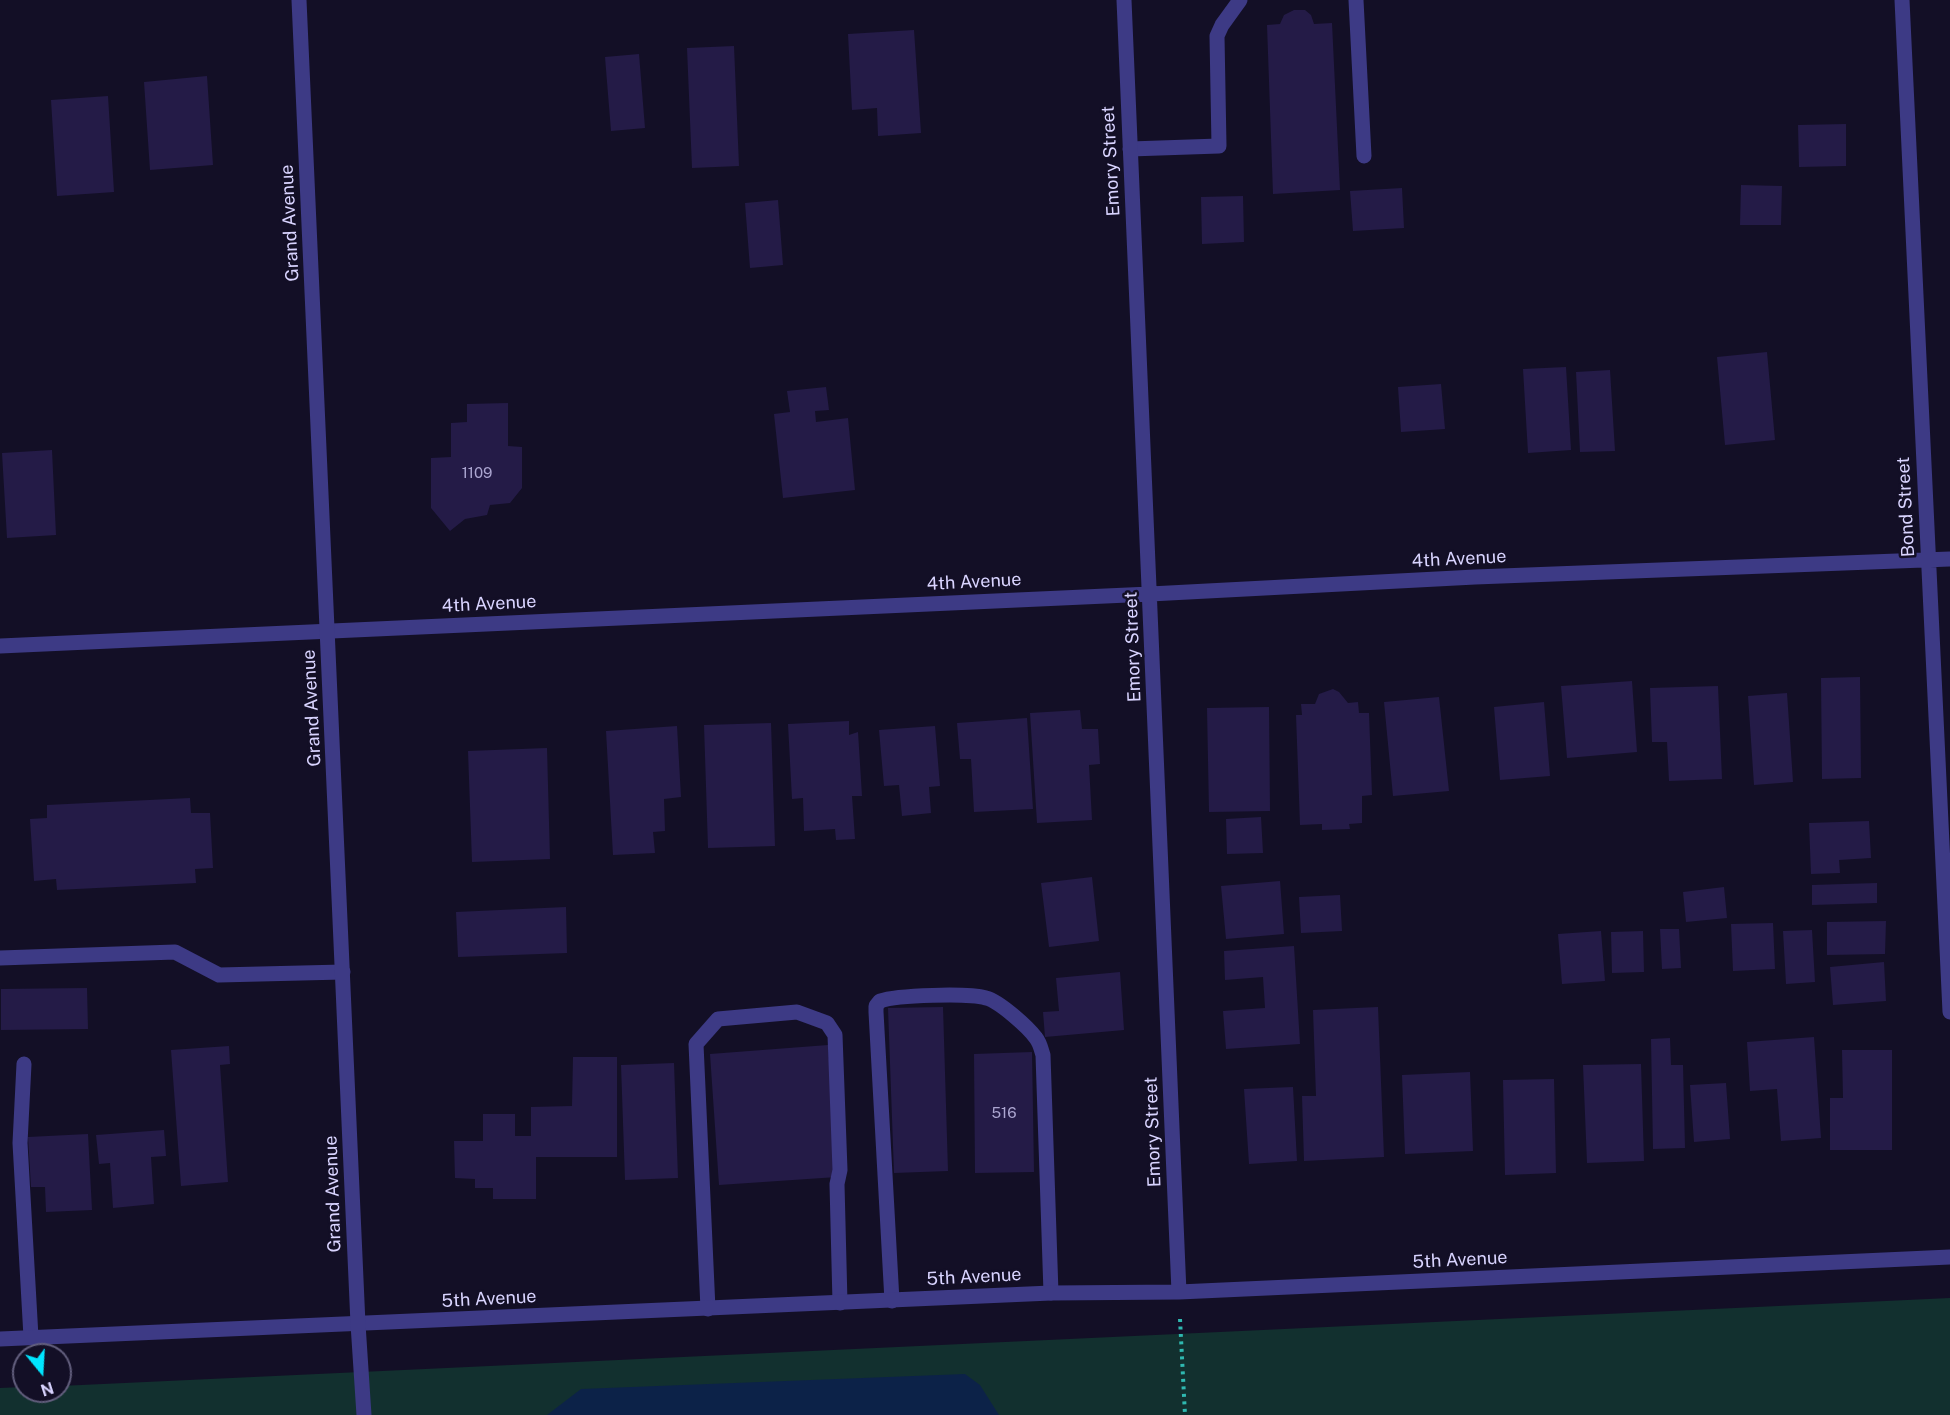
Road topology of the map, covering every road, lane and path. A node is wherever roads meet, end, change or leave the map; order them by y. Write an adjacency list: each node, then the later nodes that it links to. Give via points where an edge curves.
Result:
1 (299, 0): 11 (street, Grand Avenue)
2 (1124, 0): 6 (street, Emory Street)
3 (1240, 0): 6 (street, via 1217,36 1219,146)
4 (1356, 0): 7 (street)
5 (1902, 0): 9 (street, Bond Street)
6 (1130, 149): 10 (street, Emory Street)
7 (1364, 156)
8 (1950, 559): 9 (street, 4th Avenue)
9 (1928, 560): 10 (street, 4th Avenue); 15 (street, Bond Street)
10 (1150, 594): 11 (street, 4th Avenue); 18 (street, Emory Street)
11 (328, 631): 12 (street, 4th Avenue); 14 (street, Grand Avenue)
12 (0, 646)
13 (0, 958): 14 (street, via 175,952 219,975)
14 (343, 972): 23 (street, Grand Avenue)
15 (1950, 1012)
16 (24, 1064): 24 (street, via 20,1143)
17 (1950, 1257): 18 (street, 5th Avenue)
18 (1179, 1292): 19 (street, 5th Avenue); 27 (path)
19 (1051, 1293): 20 (street, 5th Avenue); 20 (street, via 1040,1046 1029,1030 987,998 893,998 876,1006)
20 (892, 1300): 21 (street, 5th Avenue)
21 (840, 1303): 22 (street, 5th Avenue); 22 (street, via 835,1035 827,1023 797,1012 718,1019 696,1044)
22 (708, 1309): 23 (street, 5th Avenue)
23 (358, 1324): 24 (street, 5th Avenue); 26 (street, Grand Avenue)
24 (31, 1337): 25 (street, 5th Avenue)
25 (0, 1339)
26 (364, 1415)
27 (1185, 1415)

